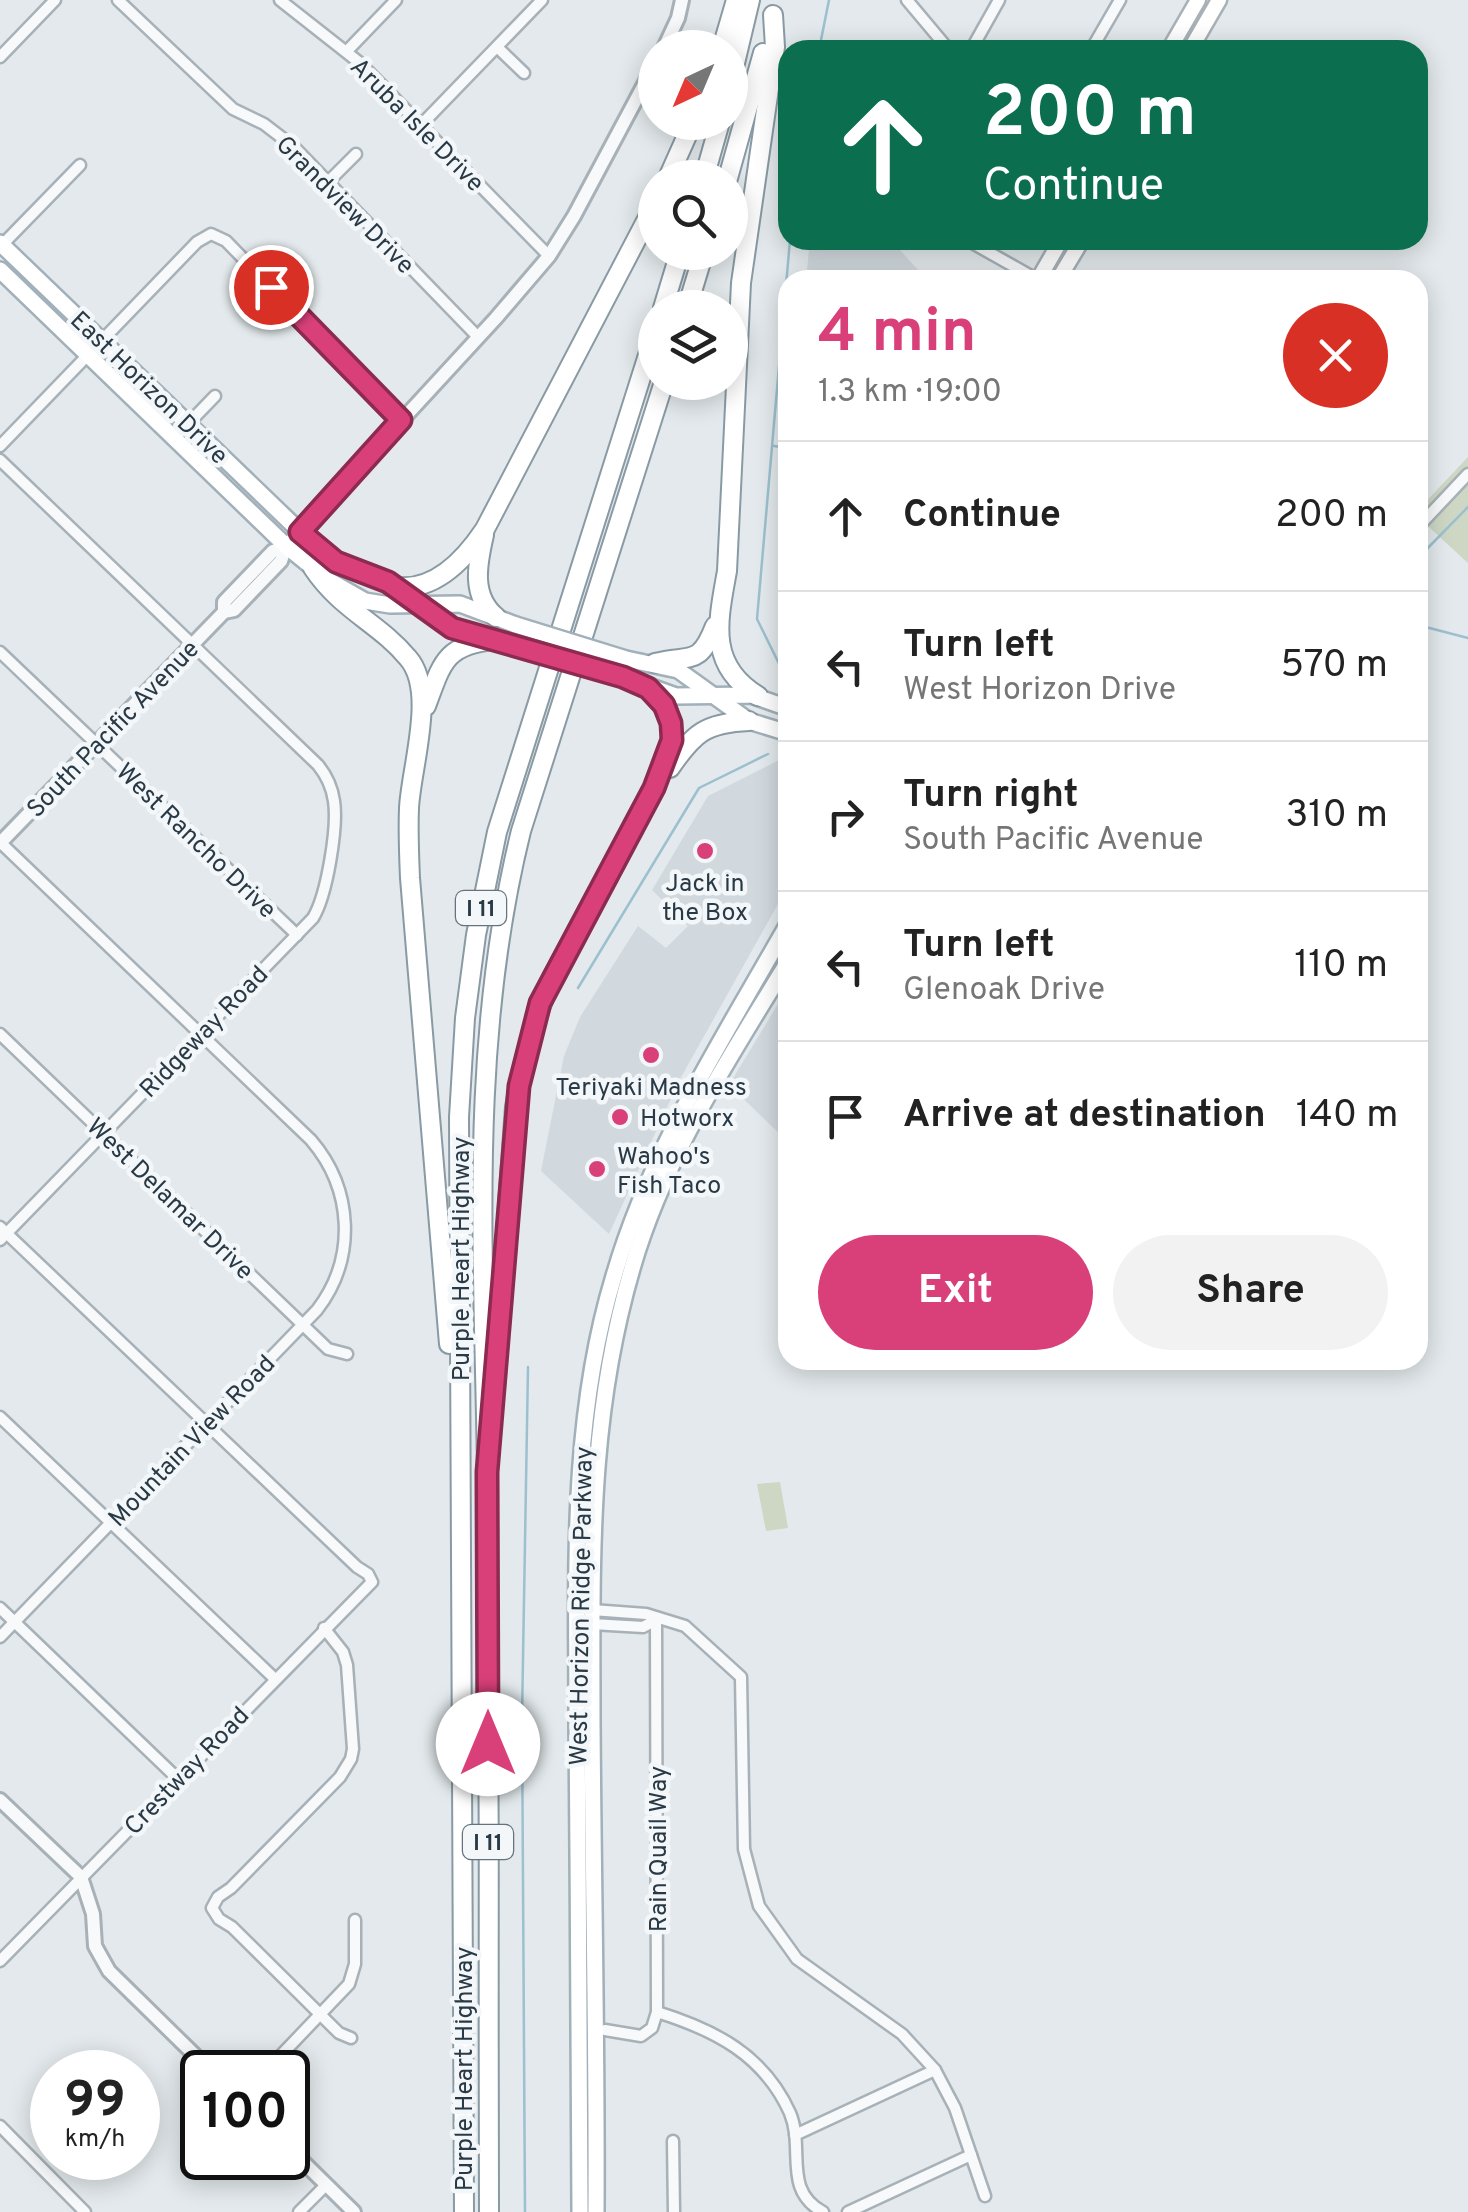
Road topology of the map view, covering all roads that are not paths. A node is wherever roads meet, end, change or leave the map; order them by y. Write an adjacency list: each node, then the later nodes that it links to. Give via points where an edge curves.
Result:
1 (118, 0): 32 (street, Grandview Drive, via 224,101 279,134)
2 (280, 0): 24 (street, Aruba Isle Drive)
3 (396, 0): 24 (street)
4 (542, 0): 23 (street)
5 (682, 0): 15 (street)
6 (736, 0): 16 (highway)
7 (750, 0): 17 (highway)
8 (908, 0): 18 (street)
9 (999, 0): 19 (street)
10 (1120, 0): 20 (street)
11 (1198, 0): 21 (main road)
12 (1219, 0): 22 (main road)
13 (49, 2): 25 (street)
14 (774, 7): 30 (highway); 58 (highway, via 742,282 727,571)
15 (671, 30)
16 (727, 30)
17 (743, 30)
18 (941, 40)
19 (977, 40)
20 (1097, 40)
21 (1176, 40)
22 (1196, 40)
23 (497, 47): 26 (street); 28 (street)
24 (347, 51): 28 (street, Aruba Isle Drive)
25 (0, 57)
26 (524, 72)
27 (638, 96): 36 (street, South Pacific Avenue)
28 (421, 125): 36 (street, Aruba Isle Drive)
29 (356, 154): 32 (street)
30 (733, 160)
31 (80, 165): 34 (street)
32 (328, 182): 39 (street, Grandview Drive)
33 (638, 237): 51 (highway)
34 (1, 244): 40 (main road, East Horizon Drive)
35 (990, 250): 38 (street)
36 (549, 256): 39 (street, South Pacific Avenue)
37 (0, 270): 41 (main road, East Horizon Drive)
38 (1022, 270)
39 (478, 337): 45 (street, South Pacific Avenue)
40 (101, 340): 41 (street); 45 (street, via 211,234); 46 (main road, East Horizon Drive)
41 (88, 354): 47 (street); 53 (main road, East Horizon Drive)
42 (638, 386): 91 (highway, Purple Heart Highway / I 11, via 515,768 476,935 459,1117)
43 (215, 396): 46 (street)
44 (658, 400): 90 (highway, Purple Heart Highway / I 11, via 548,738 502,919 482,1108)
45 (401, 420): 52 (street, South Pacific Avenue)
46 (188, 424): 52 (main road, East Horizon Drive)
47 (0, 446)
48 (0, 460): 60 (street)
49 (1468, 474): 50 (street)
50 (1428, 516)
51 (485, 530): 55 (highway, via 439,577); 57 (highway, via 479,596)
52 (300, 532): 53 (street, South Pacific Avenue); 55 (main road, East Horizon Drive, via 336,562)
53 (286, 546): 54 (main road, East Horizon Drive); 60 (street, South Pacific Avenue, via 273,551 224,602 224,612)
54 (313, 568): 56 (main road, East Horizon Drive, via 365,601); 67 (highway, via 329,592 410,659 421,683)
55 (397, 587): 56 (main road, East Horizon Drive)
56 (420, 604): 57 (main road, East Horizon Drive, via 468,606); 59 (main road, East Horizon Drive, via 452,628)
57 (496, 618): 62 (main road, East Horizon Drive, bridge)
58 (718, 618): 62 (highway, via 702,654); 65 (highway, via 728,668)
59 (500, 642): 63 (main road, East Horizon Drive, bridge); 67 (highway, via 467,644 446,658)
60 (192, 644): 70 (street, South Pacific Avenue); 73 (street, Ridgeway Road, via 311,757 332,788 324,890)
61 (0, 652): 70 (street, West Rancho Drive)
62 (654, 663): 64 (main road, East Horizon Drive, via 678,670)
63 (648, 688): 64 (main road, East Horizon Drive); 71 (highway, via 664,705 672,731)
64 (713, 695): 65 (main road, East Horizon Drive); 68 (main road, East Horizon Drive)
65 (758, 696): 66 (main road)
66 (778, 704)
67 (420, 719): 91 (highway, via 409,813 410,878)
68 (749, 721): 69 (main road); 71 (highway, via 702,731)
69 (778, 729)
70 (96, 744): 72 (street, South Pacific Avenue); 73 (street, West Rancho Drive)
71 (654, 788): 90 (highway, via 540,1003 523,1064)
72 (0, 842): 79 (street, Mountain View Road)
73 (297, 935): 79 (street, Ridgeway Road)
74 (778, 941): 75 (main road, West Horizon Ridge Parkway)
75 (758, 975): 77 (main road); 80 (main road, West Horizon Ridge Parkway)
76 (778, 978): 77 (main road, West Horizon Ridge Parkway)
77 (774, 984): 80 (main road, West Horizon Ridge Parkway)
78 (0, 1034): 81 (street, West Delamar Drive)
79 (200, 1034): 81 (street, Ridgeway Road); 85 (street, Mountain View Road, via 311,1140 338,1183 343,1255 334,1284)
80 (693, 1105): 82 (main road, West Horizon Ridge Parkway); 84 (main road, West Horizon Ridge Parkway)
81 (104, 1134): 83 (street, Ridgeway Road); 85 (street, West Delamar Drive)
82 (638, 1204): 84 (main road, via 632,1241); 87 (main road, West Horizon Ridge Parkway, via 614,1277)
83 (2, 1233): 89 (street)
84 (638, 1249): 87 (main road, West Horizon Ridge Parkway)
85 (303, 1324): 86 (street, West Delamar Drive, via 328,1348); 89 (street, Mountain View Road)
86 (347, 1354)
87 (597, 1387): 93 (main road, West Horizon Ridge Parkway, via 581,1442); 95 (main road, West Horizon Ridge Parkway)
88 (0, 1417): 92 (street)
89 (207, 1424): 92 (street, Mountain View Road); 98 (street, Crestway Road, via 368,1574 367,1590)
90 (487, 1472): 125 (highway, Purple Heart Highway / I 11)
91 (460, 1509): 124 (highway, Purple Heart Highway / I 11)
92 (111, 1522): 97 (street, Mountain View Road); 100 (street)
93 (576, 1536): 95 (main road, via 583,1552 584,1614); 112 (main road, West Horizon Ridge Parkway)
94 (0, 1608): 97 (street)
95 (592, 1617): 96 (street, via 646,1614); 108 (main road, West Horizon Ridge Parkway)
96 (656, 1620): 106 (street, Rain Quail Way); 113 (street, via 685,1626 740,1677 744,1849 759,1906 797,1960 902,2034)
97 (14, 1622): 99 (street, Mountain View Road); 101 (street)
98 (324, 1628): 100 (street, Crestway Road); 107 (street, via 347,1665 351,1759 212,1908)
99 (0, 1637)
100 (275, 1679): 101 (street, Crestway Road)
101 (178, 1778): 103 (street, Crestway Road)
102 (0, 1800): 103 (street)
103 (82, 1877): 105 (street, Crestway Road); 110 (street, via 100,1958)
104 (355, 1920): 107 (street, via 354,1974)
105 (0, 1960)
106 (657, 2012): 108 (street, via 641,2036); 115 (street, via 747,2052 789,2111)
107 (321, 2014): 109 (street); 111 (street)
108 (598, 2026): 112 (main road); 127 (main road, West Horizon Ridge Parkway)
109 (351, 2038)
110 (190, 2050)
111 (286, 2050)
112 (578, 2064): 126 (main road, West Horizon Ridge Parkway)
113 (935, 2070): 115 (street); 117 (street)
114 (0, 2126): 121 (street)
115 (795, 2135): 129 (street, via 798,2183 804,2198)
116 (673, 2141): 128 (street)
117 (971, 2155): 120 (street); 130 (street)
118 (310, 2169): 119 (street)
119 (326, 2185): 122 (street); 123 (street)
120 (985, 2196)
121 (85, 2212)
122 (300, 2212)
123 (354, 2212)
124 (464, 2212)
125 (489, 2212)
126 (580, 2212)
127 (596, 2212)
128 (674, 2212)
129 (823, 2212)
130 (848, 2212)

